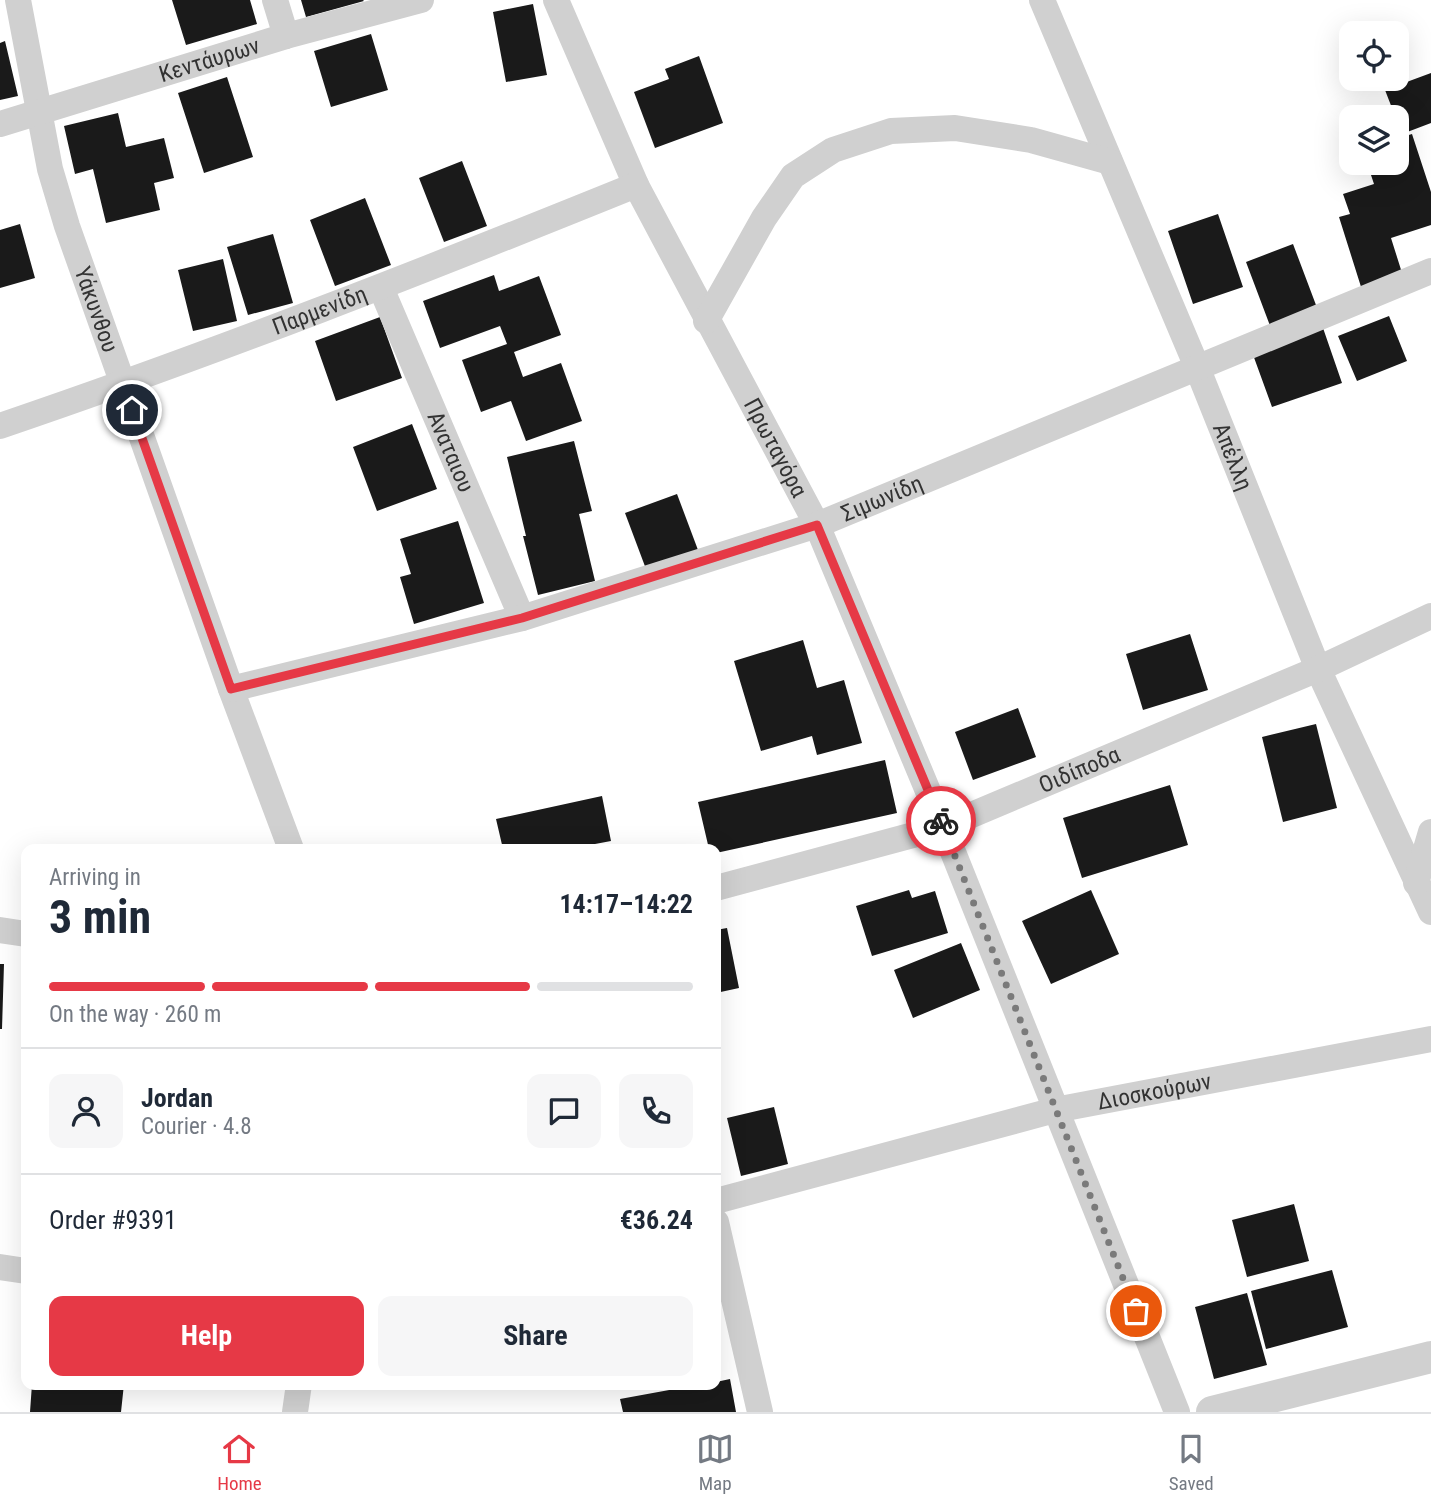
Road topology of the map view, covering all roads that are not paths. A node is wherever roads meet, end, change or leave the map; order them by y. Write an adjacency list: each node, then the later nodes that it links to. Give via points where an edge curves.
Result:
1 (18, 0): 7 (street, Υάκυνθου)
2 (275, 0): 6 (street)
3 (421, 0): 6 (street, Κεντάυρων)
4 (556, 0): 10 (street, Πρωταγόρα)
5 (1044, 1): 9 (street, Απέλλη)
6 (286, 36): 7 (street, Κεντάυρων)
7 (39, 112): 8 (street, Κεντάυρων); 15 (street, Υάκυνθου, via 67,226)
8 (0, 124)
9 (1110, 162): 13 (street, via 1031,140 956,128 891,131 833,150 793,176); 14 (street, Απέλλη)
10 (636, 185): 12 (street, Παρμενίδη); 13 (street, Πρωταγόρα)
11 (1431, 271): 14 (street, Σιμωνίδη)
12 (381, 288): 15 (street, Παρμενίδη); 19 (street, Αναταιου)
13 (706, 321): 17 (street, Πρωταγόρα)
14 (1197, 367): 17 (street, Σιμωνίδη); 20 (street, Απέλλη)
15 (123, 384): 16 (street, Παρμενίδη); 21 (street, Υάκυνθου)
16 (0, 426)
17 (817, 525): 19 (street, Σιμωνίδη); 22 (street, Πρωταγόρα)
18 (1431, 616): 20 (street, Οιδίποδα)
19 (522, 618): 21 (street, Σιμωνίδη)
20 (1318, 669): 22 (street, Οιδίποδα); 25 (street, Απέλλη)
21 (231, 689): 24 (street, Υάκυνθου)
22 (943, 827): 26 (street, Οιδίποδα); 31 (street, Πρωταγόρα)
23 (1431, 832): 25 (street)
24 (289, 844)
25 (1416, 883): 27 (street, Απέλλη)
26 (721, 887)
27 (1431, 912)
28 (0, 930): 29 (street)
29 (21, 933)
30 (1431, 1040): 31 (street, Διοσκούρων)
31 (1055, 1110): 32 (street, Διοσκούρων); 40 (street, Πρωταγόρα)
32 (721, 1200)
33 (721, 1244): 39 (street)
34 (0, 1267): 35 (street)
35 (21, 1270)
36 (1431, 1357): 41 (street)
37 (298, 1390): 38 (street)
38 (295, 1412)
39 (760, 1412)
40 (1177, 1412)
41 (1212, 1412)

